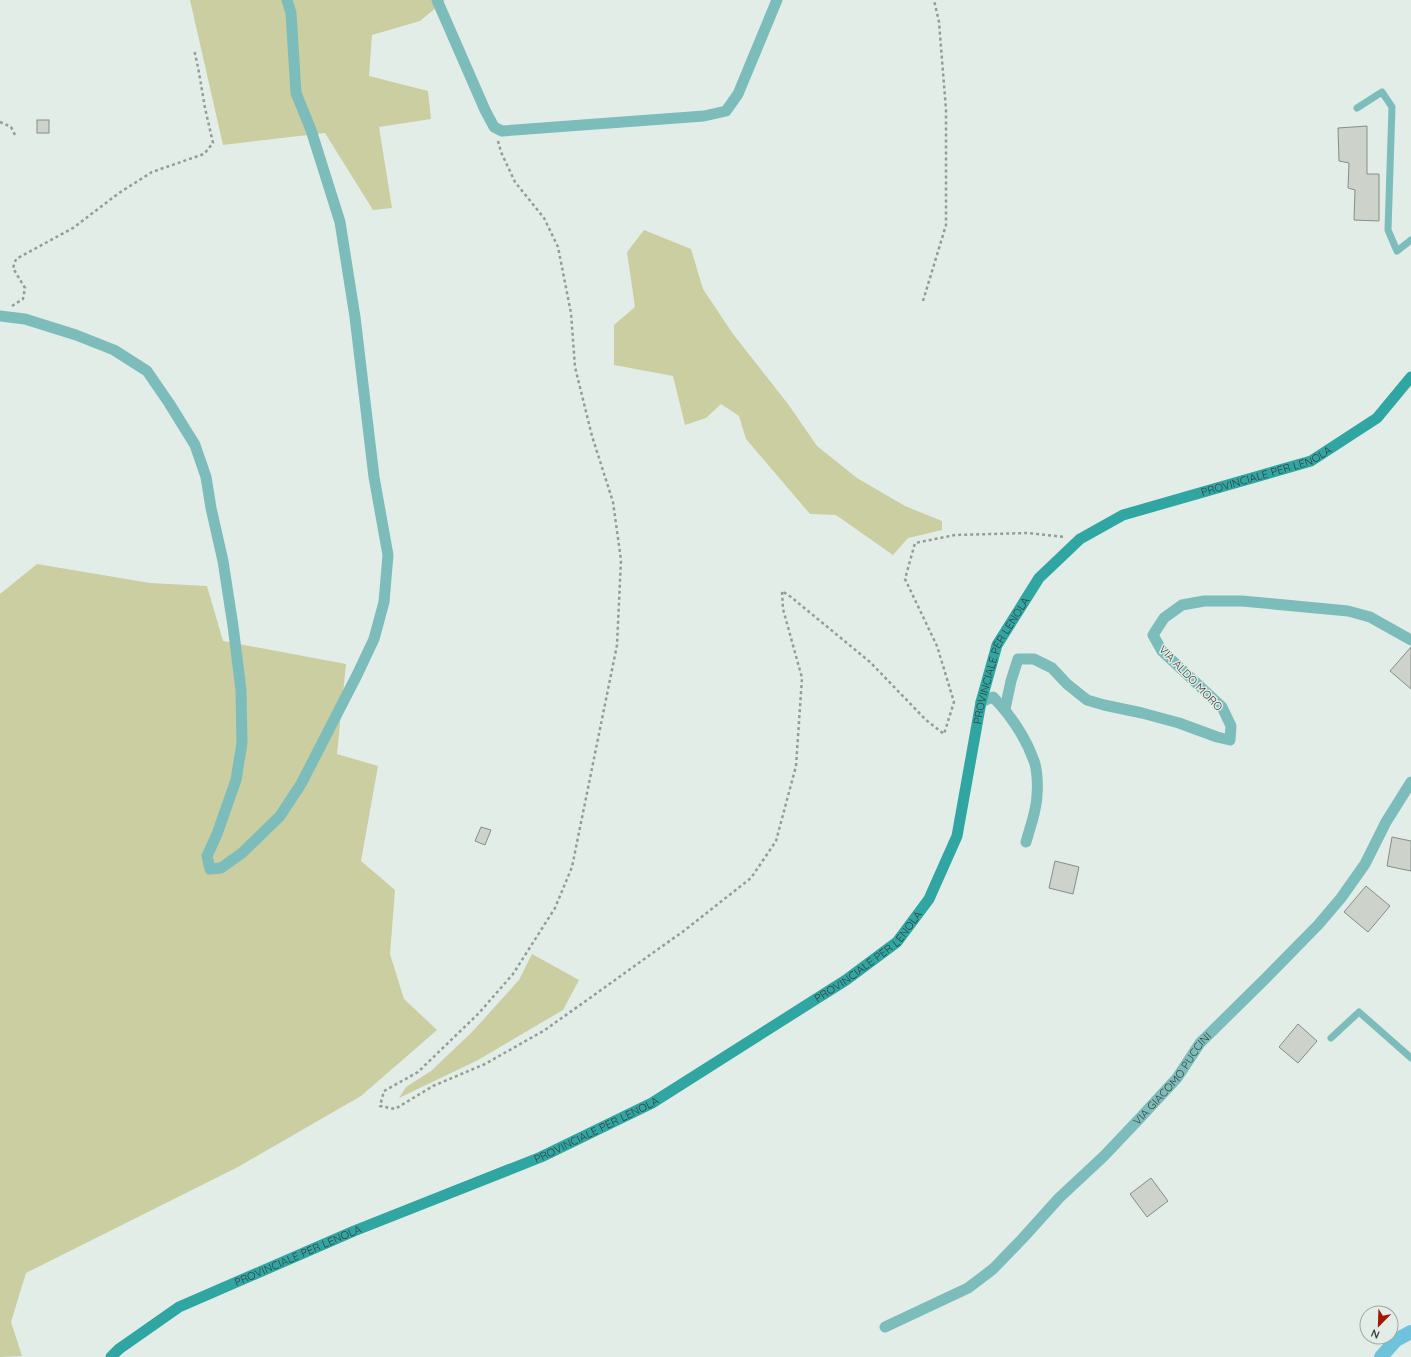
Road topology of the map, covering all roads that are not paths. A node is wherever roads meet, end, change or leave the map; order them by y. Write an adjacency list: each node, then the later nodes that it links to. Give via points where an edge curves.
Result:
1 (287, 0): 6 (street, via 291,13 296,93 311,130 340,222 355,317 374,477 388,555 384,602 374,639 301,784 280,816 242,853 221,868 210,869 207,856 236,780 242,743 241,690 223,561 210,508 206,477 195,445 147,371 114,350 76,335 25,319)
2 (437, 0): 3 (street, via 485,110 494,127 502,131 704,116 726,111 738,94)
3 (777, 0)
4 (1357, 108): 5 (lane, via 1382,92 1392,107 1388,230 1397,251)
5 (1411, 240)
6 (0, 316)
7 (1411, 377): 9 (main road, PROVINCIALE PER LENOLA, via 1377,418 1311,461 1123,514 1080,539 1039,578 997,645)
8 (1411, 640): 10 (street, VIA ALDO MORO, via 1370,617 1348,611 1242,600 1204,601 1182,606 1164,618 1153,635 1162,651 1222,707 1232,726 1230,740 1179,723 1087,700 1052,668 1034,659 1018,660)
9 (981, 702): 10 (street, via 993,697); 16 (main road, PROVINCIALE PER LENOLA, via 957,836 928,899 897,942 846,980 652,1103 541,1157 354,1231 179,1307)
10 (1005, 709): 12 (street, via 1035,762 1038,795)
11 (1411, 782): 15 (street, VIA GIACOMO PUCCINI, via 1386,822 1365,864 1341,898 1318,925 1200,1044 1177,1078 1104,1156 1059,1198 993,1269 968,1288)
12 (1026, 842)
13 (1331, 1038): 14 (lane, via 1359,1012)
14 (1411, 1058)
15 (885, 1327)
16 (111, 1357)

